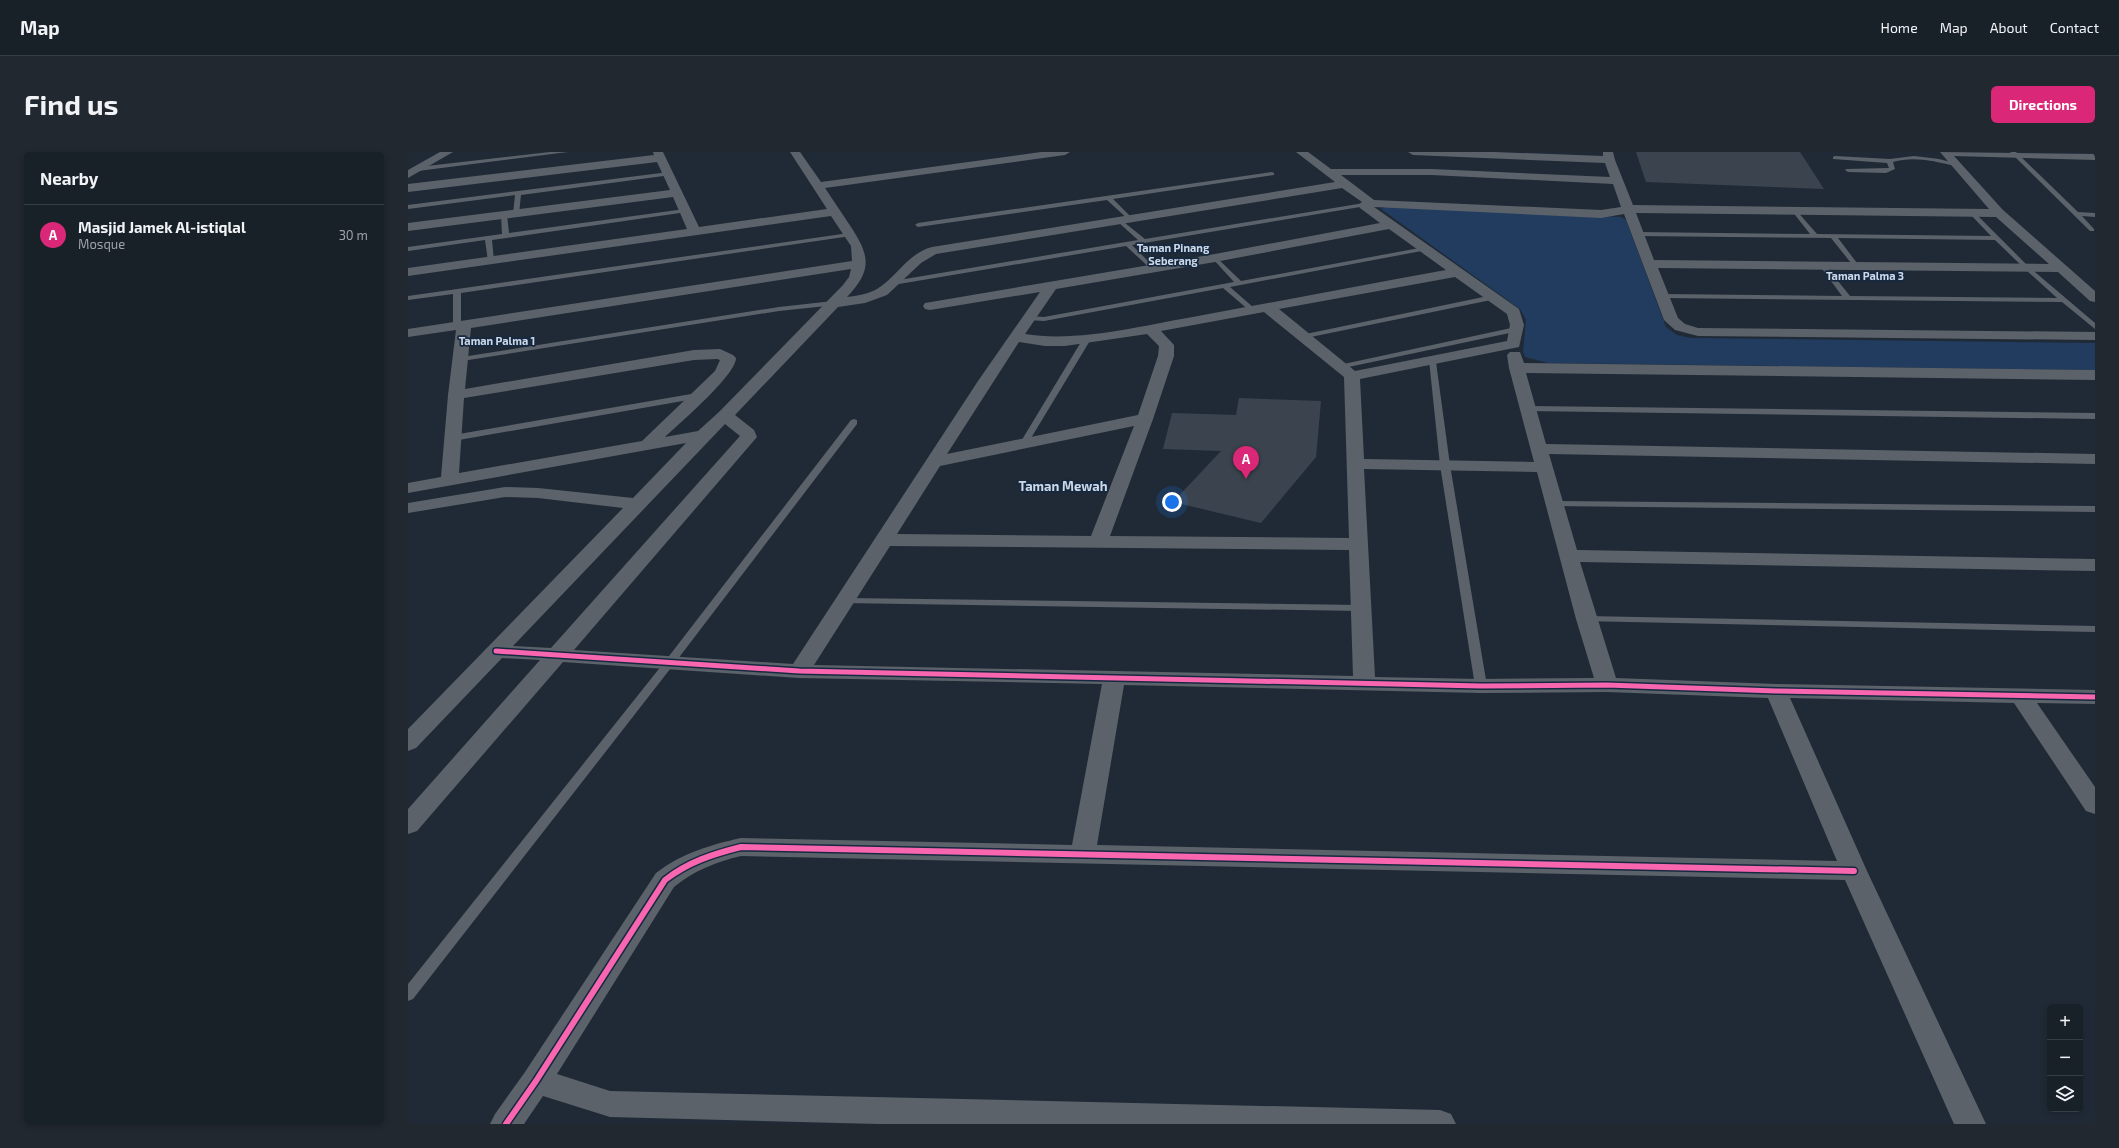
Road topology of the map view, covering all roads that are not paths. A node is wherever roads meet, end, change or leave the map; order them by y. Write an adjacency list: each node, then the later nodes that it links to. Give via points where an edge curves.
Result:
1 (448, 152): 20 (street)
2 (565, 152): 20 (lane)
3 (795, 152): 29 (street)
4 (1065, 152): 29 (street)
5 (1301, 152): 23 (street)
6 (1413, 152): 10 (street)
7 (1909, 152): 17 (lane)
8 (1945, 152): 19 (street)
9 (1948, 152): 11 (street)
10 (1463, 153): 14 (street)
11 (2014, 153): 12 (street); 43 (lane)
12 (2078, 154): 15 (street); 21 (street)
13 (660, 155): 24 (street); 30 (street)
14 (1609, 156): 27 (street)
15 (2095, 157)
16 (1835, 158): 18 (lane)
17 (1914, 158): 18 (lane); 19 (lane)
18 (1890, 161): 22 (lane, via 1892,169 1886,171)
19 (1956, 164): 41 (street)
20 (418, 169): 26 (street)
21 (2095, 169)
22 (1848, 170)
23 (1327, 172): 27 (street, via 1432,172); 28 (street)
24 (669, 174): 31 (lane); 32 (street)
25 (1272, 174): 33 (lane)
26 (408, 175)
27 (1617, 181): 36 (street)
28 (1343, 184): 34 (street); 46 (street)
29 (817, 186): 39 (street)
30 (408, 188)
31 (518, 194): 35 (lane); 42 (lane)
32 (677, 194): 37 (street); 42 (street)
33 (1109, 198): 46 (lane); 47 (lane)
34 (1367, 204): 36 (street, via 1602,214); 48 (street); 59 (lane)
35 (408, 207)
36 (1629, 209): 38 (street); 52 (street)
37 (685, 211): 51 (street); 54 (lane)
38 (1795, 211): 40 (street); 55 (lane)
39 (834, 212): 51 (street); 53 (street)
40 (1972, 213): 41 (street); 58 (lane)
41 (1999, 213): 70 (street)
42 (516, 214): 44 (street)
43 (2075, 214): 45 (lane); 50 (lane)
44 (504, 215): 49 (street); 54 (lane)
45 (2095, 215)
46 (1125, 220): 59 (lane); 74 (street, via 932,251 911,263)
47 (918, 225)
48 (1391, 225): 61 (street); 63 (street)
49 (408, 227)
50 (2092, 230)
51 (694, 231): 64 (street)
52 (1638, 234): 55 (lane); 66 (street)
53 (849, 235): 65 (street, via 857,246); 78 (lane)
54 (506, 236): 57 (lane)
55 (1815, 236): 56 (lane)
56 (1833, 236): 58 (lane); 68 (lane)
57 (488, 238): 62 (lane); 64 (lane)
58 (1998, 238): 69 (lane)
59 (1144, 242): 60 (lane)
60 (1128, 245): 71 (lane); 74 (lane)
61 (1425, 248): 73 (street); 75 (lane)
62 (408, 249)
63 (1215, 258): 71 (street); 75 (lane)
64 (491, 261): 72 (street)
65 (859, 264): 85 (street, via 856,277); 89 (street)
66 (1649, 264): 67 (street); 79 (street)
67 (1823, 266): 68 (street); 82 (lane)
68 (1857, 267): 69 (street)
69 (2027, 268): 70 (street); 84 (lane)
70 (2061, 268): 83 (street)
71 (1153, 269): 76 (street)
72 (408, 272)
73 (1458, 272): 80 (street); 87 (street)
74 (893, 283): 85 (street, via 880,293 859,300)
75 (1240, 284): 77 (lane)
76 (1051, 286): 86 (street); 88 (street)
77 (1225, 286): 87 (lane); 88 (lane, via 1044,319)
78 (457, 291): 81 (lane); 89 (lane)
79 (1662, 296): 82 (lane); 94 (street, via 1675,325 1698,332)
80 (1493, 297): 95 (lane); 96 (street, via 1514,312)
81 (408, 298)
82 (1848, 298): 84 (lane)
83 (2095, 298)
84 (2064, 300): 90 (lane)
85 (833, 304): 98 (lane, via 779,309); 106 (street)
86 (930, 306)
87 (1259, 309): 91 (street); 95 (street)
88 (1028, 318): 93 (street)
89 (460, 325): 92 (street); 98 (street)
90 (2095, 327)
91 (1150, 329): 97 (street); 108 (street, via 1167,345 1163,367)
92 (408, 333)
93 (1016, 336): 97 (street, via 1055,342); 116 (street)
94 (2095, 336)
95 (1301, 337): 101 (street)
96 (1515, 337): 99 (street); 100 (street); 101 (lane)
97 (1087, 339): 112 (lane)
98 (462, 359): 103 (street)
99 (1432, 362): 101 (street); 118 (lane)
100 (1517, 368): 102 (street); 105 (street)
101 (1346, 371): 117 (street)
102 (2095, 375)
103 (456, 395): 104 (street, via 694,355 720,354 728,358 728,363 721,374); 111 (street)
104 (697, 396): 111 (lane); 113 (street)
105 (1529, 409): 107 (lane); 114 (street)
106 (725, 415): 110 (street); 136 (street, via 750,438)
107 (2095, 416)
108 (1146, 419): 112 (street); 127 (street)
109 (854, 422): 137 (lane)
110 (703, 435): 113 (street); 122 (street)
111 (453, 438): 120 (street)
112 (1024, 443): 116 (street)
113 (648, 444): 120 (street)
114 (1540, 449): 115 (street); 119 (street)
115 (2095, 459)
116 (933, 462): 126 (street)
117 (1355, 464): 118 (street); 128 (street)
118 (1445, 465): 119 (street); 142 (lane)
119 (1545, 467): 123 (street)
120 (450, 480): 121 (street)
121 (408, 488)
122 (639, 504): 124 (street, via 505,492); 135 (street)
123 (1554, 504): 125 (lane); 129 (street)
124 (408, 508)
125 (2095, 509)
126 (885, 540): 127 (street); 131 (street)
127 (1099, 541): 128 (street)
128 (1357, 544): 132 (street)
129 (1570, 556): 130 (street); 133 (street)
130 (2095, 565)
131 (847, 601): 132 (lane); 138 (street)
132 (1361, 608): 140 (street)
133 (1586, 619): 134 (lane); 141 (street)
134 (2095, 629)
135 (496, 651): 136 (street); 146 (street)
136 (558, 657): 137 (street); 148 (street)
137 (670, 662): 138 (street); 151 (lane)
138 (799, 671): 139 (street)
139 (1114, 678): 140 (street); 149 (street)
140 (1364, 684): 142 (street)
141 (1607, 685): 142 (street); 143 (street)
142 (1480, 686)
143 (1776, 691): 144 (street); 150 (street)
144 (2020, 695): 145 (street); 147 (street)
145 (2095, 697)
146 (408, 743)
147 (2095, 805)
148 (408, 825)
149 (1083, 855): 150 (street); 152 (street, via 779,847 741,847 710,854 682,867 665,880)
150 (1854, 871): 155 (street)
151 (408, 995)
152 (536, 1081): 153 (street); 154 (street, via 610,1104)
153 (506, 1124)
154 (1440, 1124)
155 (1970, 1124)

